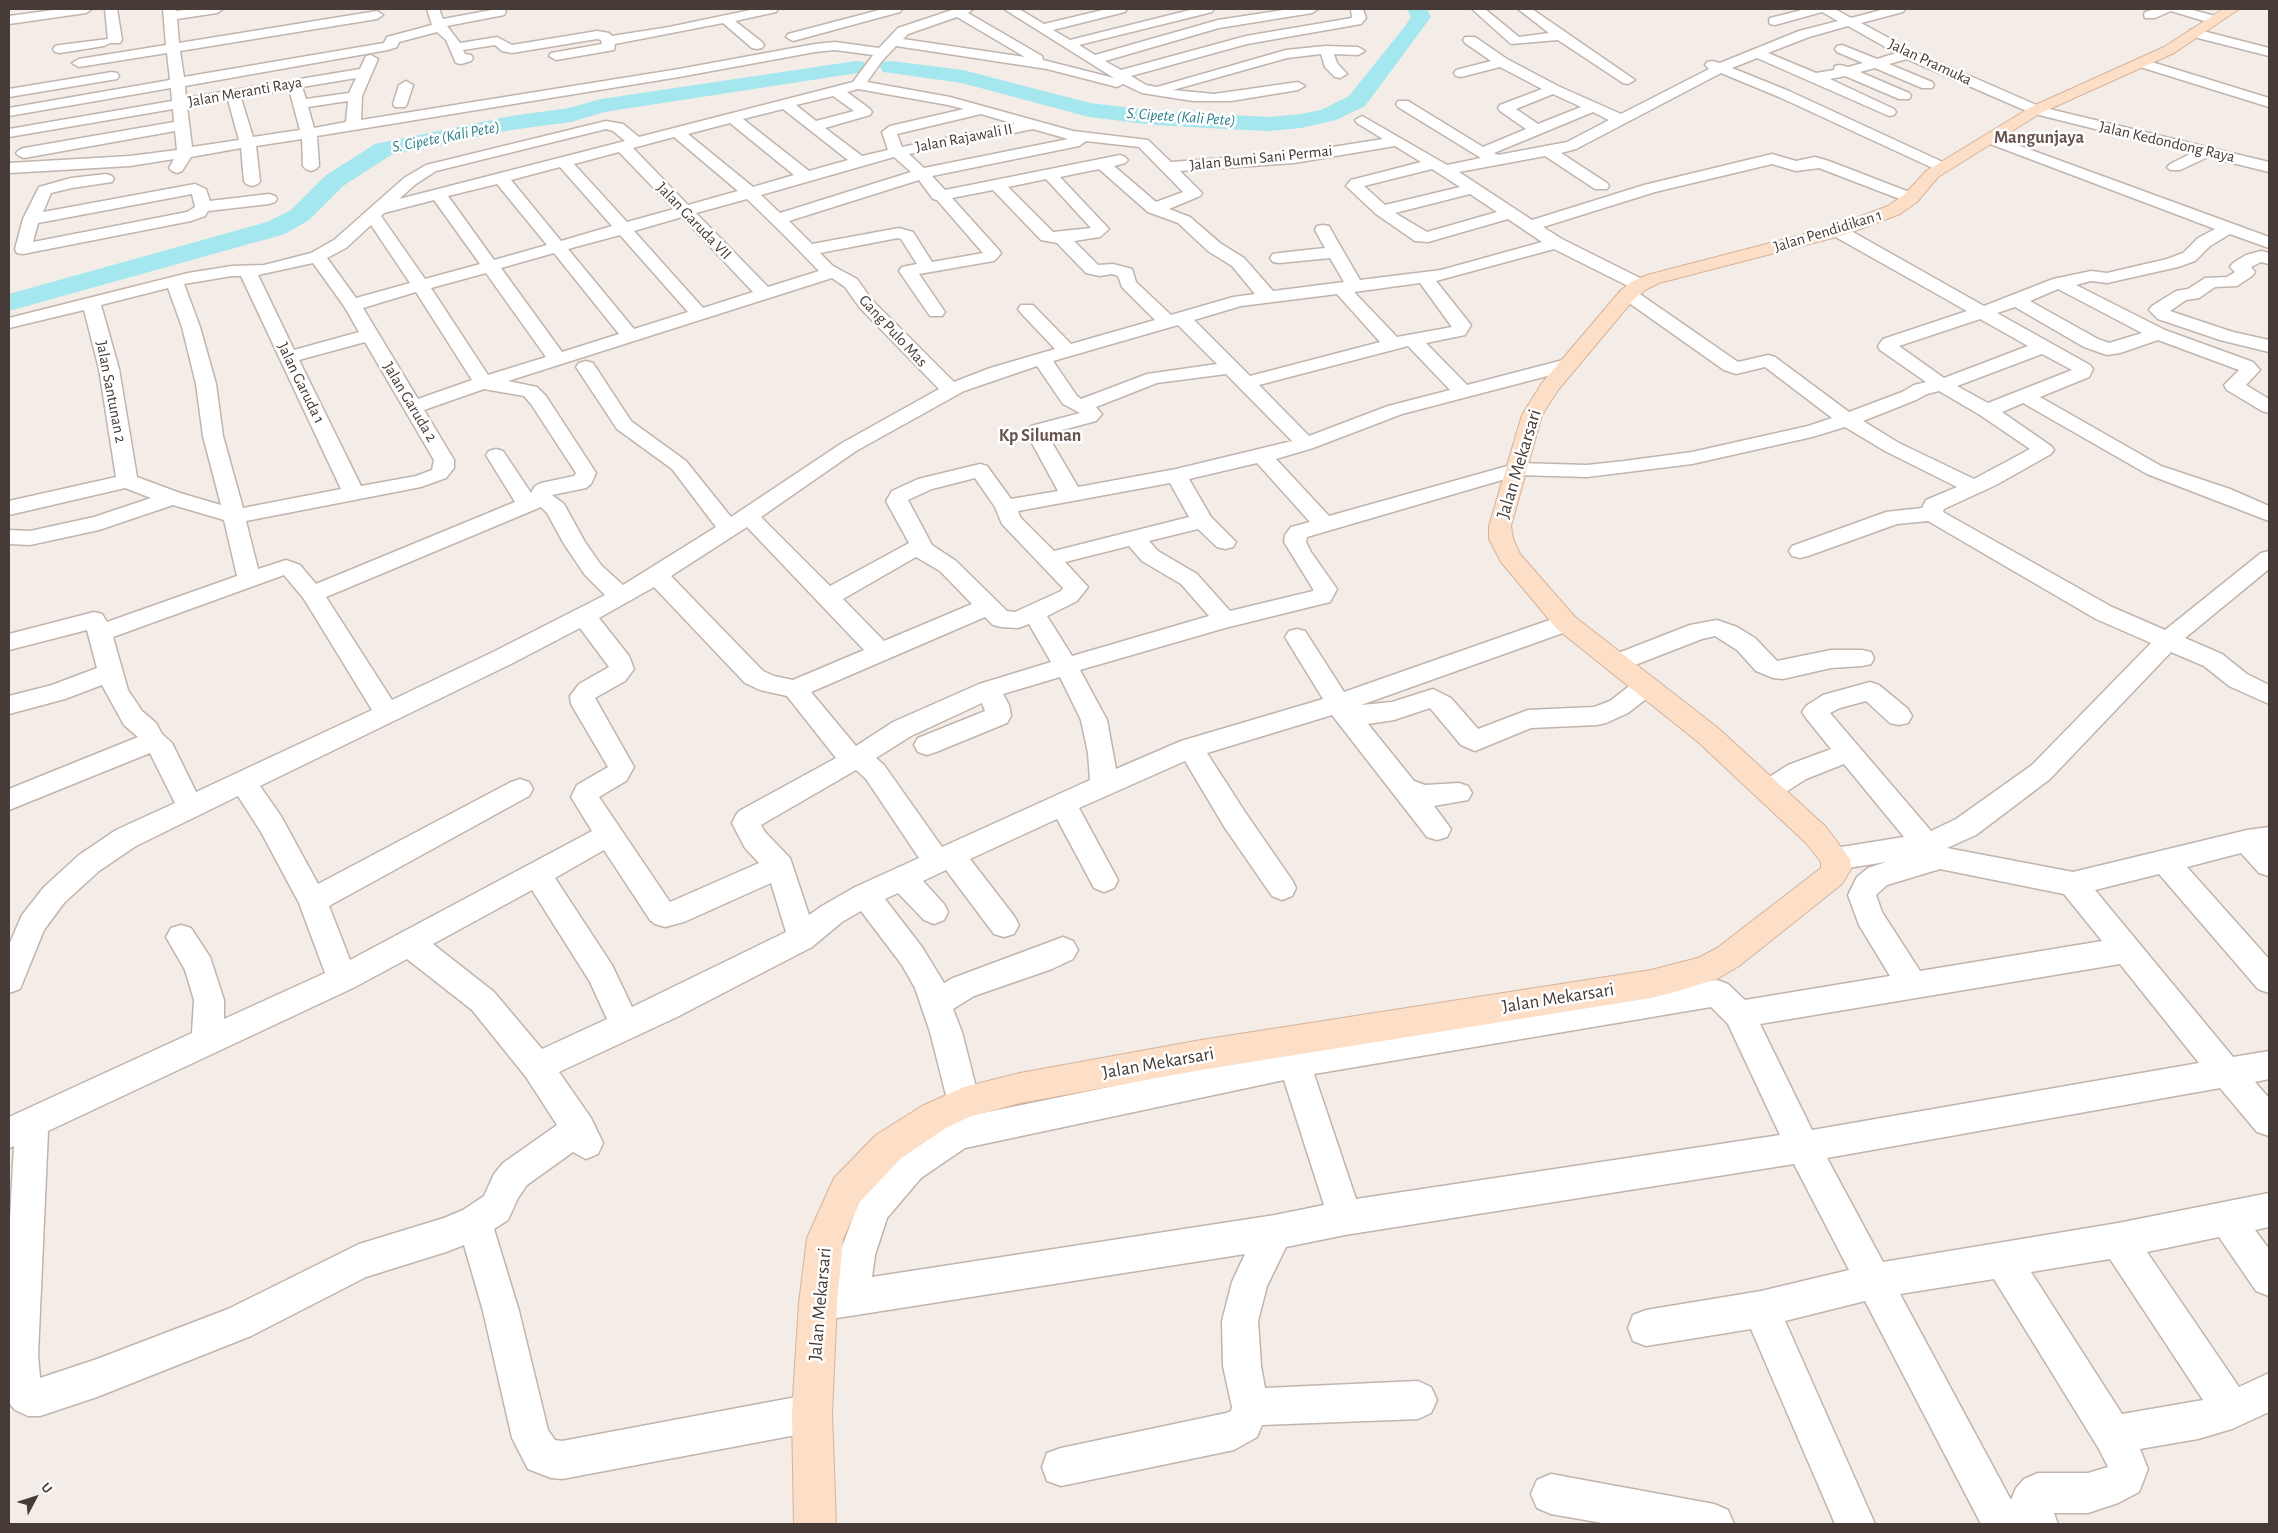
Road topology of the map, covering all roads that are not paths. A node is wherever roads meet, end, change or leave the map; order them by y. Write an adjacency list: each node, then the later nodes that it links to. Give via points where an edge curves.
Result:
1 (86, 9): 25 (street)
2 (111, 9): 44 (street, via 120,39)
3 (218, 9): 26 (street)
4 (433, 9): 37 (street)
5 (772, 9): 31 (street)
6 (851, 9): 30 (street)
7 (896, 9): 30 (street)
8 (1121, 9): 39 (street)
9 (1208, 9): 22 (street)
10 (1312, 9): 36 (street)
11 (1357, 9): 46 (street, via 1360,18 1356,21)
12 (1478, 9): 42 (street)
13 (1543, 9): 24 (street)
14 (1819, 9): 41 (street, via 1775,21)
15 (1826, 9): 34 (street, Jalan Pramuka)
16 (1900, 9): 34 (street)
17 (2166, 9): 29 (street)
18 (2176, 9): 33 (street)
19 (2232, 9): 33 (street, Jalan Pendidikan 1)
20 (962, 10): 35 (street); 73 (street)
21 (1033, 10): 23 (street)
22 (1189, 10): 36 (street); 50 (street)
23 (1014, 11): 39 (street)
24 (1527, 11): 43 (street)
25 (62, 12): 32 (street); 44 (street)
26 (170, 12): 53 (street)
27 (376, 12): 45 (street); 53 (street)
28 (500, 12): 37 (street)
29 (2150, 15)
30 (869, 18): 38 (street)
31 (725, 19): 47 (street); 51 (street)
32 (9, 20)
33 (2214, 20): 40 (street, Jalan Pendidikan 1)
34 (1850, 22): 41 (street); 61 (street, Jalan Pramuka)
35 (920, 24): 48 (street, via 903,31); 57 (street)
36 (1218, 24): 46 (street); 65 (street)
37 (439, 25): 45 (street); 49 (street, via 452,39 461,60)
38 (817, 26): 51 (street); 52 (street, via 833,40)
39 (1045, 28): 50 (street)
40 (2195, 33): 59 (street); 72 (street, Jalan Pendidikan 1)
41 (1804, 34): 60 (street)
42 (1507, 35): 43 (street, via 1519,41); 69 (street, via 1469,41)
43 (1560, 36): 74 (street)
44 (60, 40): 53 (street, via 64,66)
45 (392, 40): 54 (street, via 390,46)
46 (1246, 40): 63 (street); 82 (street)
47 (608, 41): 49 (street, via 597,34); 64 (street, via 608,47)
48 (892, 41): 57 (street); 62 (street)
49 (544, 44): 64 (street)
50 (1069, 44): 65 (street)
51 (757, 45): 103 (street, via 662,64)
52 (835, 46): 62 (street); 112 (street, via 679,73)
53 (174, 48): 86 (street)
54 (376, 48): 77 (street); 86 (street)
55 (1842, 49): 71 (street)
56 (1326, 50): 58 (street); 63 (street); 81 (street, via 1330,64)
57 (958, 51): 73 (street)
58 (1358, 51)
59 (2269, 52)
60 (1758, 54): 67 (street); 83 (street)
61 (1908, 54): 71 (street); 108 (street, Jalan Pramuka)
62 (879, 55): 84 (street)
63 (1279, 55): 93 (street)
64 (556, 56): 75 (street)
65 (1091, 57): 73 (street); 82 (street)
66 (1697, 60): 76 (street)
67 (1742, 60): 76 (street); 88 (street)
68 (1819, 60): 79 (street)
69 (1502, 62): 78 (street); 92 (street)
70 (1626, 62): 74 (street)
71 (1875, 63): 79 (street); 90 (street)
72 (2142, 63): 101 (street); 108 (street, Jalan Pendidikan 1)
73 (1048, 65): 93 (street)
74 (1609, 67): 85 (street)
75 (566, 68)
76 (1722, 68): 114 (street); 142 (street)
77 (366, 72): 87 (street, Jalan Meranti Raya); 97 (street)
78 (1461, 72)
79 (1846, 72): 83 (street); 98 (street)
80 (126, 73): 95 (street)
81 (1340, 74)
82 (1120, 75): 93 (street)
83 (1815, 78): 88 (street); 110 (street)
84 (862, 79): 94 (street); 107 (street, Jalan Bumi Sani Permai)
85 (1628, 80)
86 (178, 83): 100 (street); 109 (street)
87 (294, 83): 96 (street, Jalan Meranti Raya); 102 (street)
88 (1791, 83): 99 (street)
89 (406, 85): 103 (street)
90 (1926, 85)
91 (1298, 86): 93 (street, via 1214,98)
92 (1553, 89): 106 (street); 118 (street, via 1505,108)
93 (1148, 90)
94 (836, 92): 105 (street); 117 (street, via 866,112)
95 (9, 93)
96 (233, 94): 100 (street, Jalan Meranti Raya); 125 (street)
97 (355, 96): 102 (street); 112 (street)
98 (1904, 96)
99 (1828, 99)
100 (180, 103): 115 (street); 119 (street, Jalan Meranti Raya)
101 (2269, 103)
102 (301, 104): 121 (street)
103 (400, 104): 112 (street)
104 (1403, 104): 133 (street)
105 (787, 105): 111 (street); 117 (street)
106 (1592, 108): 114 (street); 118 (street)
107 (980, 110): 116 (street, Jalan Bumi Sani Permai); 129 (street, via 890,130)
108 (2036, 110): 123 (street, Jalan Pendidikan 1); 128 (street, Jalan Kedondong Raya)
109 (9, 112)
110 (1890, 112)
111 (734, 119): 120 (street); 148 (street)
112 (352, 120): 121 (street)
113 (1362, 120): 124 (street)
114 (1621, 120): 127 (street, via 1571,146)
115 (182, 125): 131 (street); 132 (street)
116 (1030, 125): 122 (street, Jalan Bumi Sani Permai); 129 (street, Jalan Rajawali II)
117 (814, 126): 135 (street)
118 (1536, 130): 133 (street)
119 (9, 133)
120 (678, 133): 126 (street); 157 (street, Gang Pulo Mas)
121 (309, 134): 125 (street); 138 (street)
122 (1089, 138): 130 (street, Jalan Bumi Sani Permai, via 1138,142); 145 (street)
123 (1990, 139): 142 (street, Jalan Pendidikan 1); 154 (street)
124 (1398, 141): 139 (street); 141 (street, Jalan Bumi Sani Permai, via 1294,158)
125 (248, 144): 131 (street); 151 (street)
126 (630, 145): 134 (street); 165 (street, Jalan Garuda VII); 167 (street, Jalan Garuda VII, via 618,127 606,125 431,168 410,181)
127 (1548, 151): 133 (street); 155 (street)
128 (2207, 151): 140 (street, Jalan Kedondong Raya); 143 (street)
129 (897, 152): 135 (street, Jalan Rajawali II); 145 (street)
130 (1151, 152): 137 (street); 141 (street, Jalan Bumi Sani Permai)
131 (185, 153): 136 (street); 158 (street)
132 (9, 156)
133 (1488, 156): 139 (street)
134 (564, 162): 150 (street); 173 (street)
135 (860, 162): 148 (street, Jalan Rajawali II)
136 (80, 164): 144 (street); 152 (street)
137 (1103, 164): 146 (street); 164 (street)
138 (311, 166)
139 (1440, 166): 156 (street); 166 (street, via 1354,184)
140 (2269, 166)
141 (1167, 167): 164 (street, via 1194,193)
142 (1942, 167): 161 (street, Jalan Pendidikan 1)
143 (2174, 167)
144 (9, 168)
145 (922, 174): 160 (street); 169 (street)
146 (1049, 174): 153 (street); 176 (street, via 1101,230)
147 (133, 176): 152 (street)
148 (806, 176): 157 (street, Jalan Rajawali II)
149 (2134, 178): 154 (street)
150 (502, 179): 159 (street); 179 (street)
151 (252, 181)
152 (72, 183): 170 (street, via 45,190)
153 (996, 184): 160 (street); 176 (street, via 1043,234 1050,238)
154 (2112, 184): 172 (street)
155 (1601, 186)
156 (1472, 188): 166 (street); 168 (street)
157 (750, 193): 165 (street, Jalan Rajawali II); 169 (street, Gang Pulo Mas)
158 (163, 194): 163 (street, via 197,190); 170 (street)
159 (439, 195): 167 (street); 185 (street)
160 (940, 196): 186 (street, via 992,254)
161 (1911, 198): 171 (street, via 1824,164 1815,162 1796,166 1772,159 1650,188); 175 (street, Jalan Pendidikan 1, via 1894,210)
162 (269, 199): 163 (street)
163 (203, 207): 170 (street, via 191,216 23,250)
164 (1154, 208): 196 (street, via 1184,220 1214,247 1238,262)
165 (684, 211): 173 (street, Jalan Rajawali II); 195 (street, Jalan Garuda VII)
166 (1382, 211): 168 (street, via 1417,236 1424,237)
167 (377, 212): 182 (street, Jalan Garuda VII, via 340,244); 192 (street)
168 (1510, 213): 171 (street)
169 (777, 218): 180 (street, Gang Pulo Mas)
170 (31, 219)
171 (1530, 226): 177 (street)
172 (2230, 227): 178 (street); 191 (street, via 2204,242 2189,257 2172,263 2107,278 2091,276)
173 (622, 229): 179 (street, Jalan Rajawali II); 203 (street)
174 (1323, 230): 181 (street)
175 (1838, 231): 194 (street, Jalan Pendidikan 1, via 1653,279); 202 (street)
176 (1061, 237): 204 (street, via 1092,269 1126,273 1128,283)
177 (1556, 243): 189 (street); 194 (street)
178 (2269, 243)
179 (560, 247): 185 (street, Jalan Rajawali II); 208 (street)
180 (808, 250): 186 (street, via 899,233 907,236); 188 (street, Gang Pulo Mas)
181 (1335, 252): 183 (street); 193 (street)
182 (317, 257): 187 (street, Jalan Garuda VII); 199 (street, Jalan Garuda 2)
183 (1279, 258)
184 (2269, 259): 211 (street, via 2261,256 2252,259 2239,267 2246,272 2231,282 2211,282 2158,310 2164,315 2227,336)
185 (490, 266): 192 (street, Jalan Rajawali II); 216 (street)
186 (928, 268): 201 (street, via 908,271)
187 (248, 272): 190 (street, Jalan Garuda VII, via 205,274); 214 (street, Jalan Garuda 1)
188 (834, 272): 195 (street); 223 (street, Gang Pulo Mas, via 851,283 866,304)
189 (1425, 278): 193 (street); 209 (street, via 1462,326 1453,334)
190 (174, 282): 198 (street, Jalan Garuda VII); 247 (street, via 192,327 206,384 213,436)
191 (2059, 284): 197 (street); 206 (street)
192 (421, 286): 199 (street, Jalan Rajawali II); 220 (street)
193 (1348, 286): 196 (street); 210 (street, via 1370,322)
194 (1634, 289): 217 (street, Jalan Mekarsari); 230 (street, via 1731,366 1736,368 1768,361)
195 (766, 295): 203 (street)
196 (1267, 296): 204 (street)
197 (2016, 300): 202 (street); 206 (street, via 2107,349)
198 (91, 303): 205 (street, Jalan Garuda VII); 236 (street, Jalan Santunan 2, via 110,369)
199 (352, 305): 207 (street, Jalan Garuda 2)
200 (1027, 309): 213 (street)
201 (936, 312)
202 (1981, 312): 212 (street); 222 (street, via 1887,344)
203 (700, 315): 208 (street)
204 (1173, 319): 213 (street); 218 (street)
205 (9, 323)
206 (2158, 334): 228 (street, via 2246,366 2250,370 2234,386)
207 (370, 335): 214 (street); 227 (street, Jalan Garuda 2)
208 (630, 336): 216 (street)
209 (1413, 340): 210 (street); 224 (street)
210 (1393, 344): 221 (street)
211 (2269, 346)
212 (2042, 347): 222 (street); 225 (street, via 2079,366 2084,372)
213 (1068, 351): 215 (street)
214 (289, 357): 238 (street, Jalan Garuda 1)
215 (1042, 359): 223 (street); 226 (street, via 1070,400)
216 (557, 360): 220 (street)
217 (1567, 365): 224 (street); 234 (street, Jalan Mekarsari, via 1541,397 1532,415)
218 (1230, 367): 221 (street); 226 (street, via 1154,378)
219 (586, 368): 250 (street, via 624,425 679,465)
220 (483, 383): 227 (street); 241 (street, via 530,391 586,473 579,483 549,488)
221 (1246, 383): 231 (street)
222 (1942, 385): 229 (street); 230 (street, via 1921,389)
223 (951, 390): 246 (street, via 849,447)
224 (1463, 392): 231 (street, via 1395,410)
225 (2026, 397): 229 (street); 245 (street, via 2154,470)
226 (1083, 405): 239 (street, via 1091,413 1089,416 1037,431)
227 (414, 407): 238 (street, Jalan Garuda 2, via 444,460 444,468 439,474 421,481)
228 (2269, 407)
229 (1988, 411): 237 (street, via 2044,450)
230 (1847, 420): 234 (street, via 1692,458 1587,471); 237 (street, via 1892,447)
231 (1306, 444): 233 (street)
232 (496, 455): 241 (street)
233 (1262, 456): 235 (street); 249 (street)
234 (1518, 468): 249 (street); 267 (street, Jalan Mekarsari, via 1500,526 1501,539 1509,557)
235 (1176, 475): 239 (street); 248 (street)
236 (127, 481): 240 (street); 243 (street)
237 (1974, 487): 244 (street, via 1934,505)
238 (354, 494): 247 (street)
239 (1071, 494): 242 (street)
240 (172, 498): 247 (street); 251 (street, via 98,523 30,538)
241 (532, 502): 260 (street); 261 (street, via 546,500 556,509 593,570)
242 (1006, 507): 254 (street, via 980,470 940,479 904,493 897,502); 257 (street, via 1010,519)
243 (9, 508)
244 (1933, 514): 255 (street, via 1894,517); 270 (street, via 2104,613)
245 (2269, 514)
246 (747, 515): 250 (street); 262 (street)
247 (235, 516): 259 (street)
248 (1202, 521): 252 (street); 253 (street)
249 (1324, 524): 266 (street, via 1299,532 1295,542 1325,589 1322,598)
250 (729, 529): 258 (street)
251 (9, 537)
252 (1134, 538): 257 (street); 266 (street, via 1150,556 1189,579)
253 (1224, 542)
254 (923, 549): 262 (street, via 911,550); 263 (street, via 948,566)
255 (1800, 551)
256 (2269, 558): 270 (street)
257 (1049, 559): 264 (street, via 1076,587 1069,596)
258 (656, 575): 261 (street); 278 (street, via 754,677 769,684)
259 (250, 580): 260 (street, via 286,567); 268 (street)
260 (312, 594): 283 (street)
261 (621, 596): 265 (street)
262 (829, 597): 272 (street)
263 (988, 606): 264 (street, via 1001,619 1018,620); 272 (street)
264 (1034, 613): 275 (street)
265 (584, 616): 283 (street); 300 (street, via 622,666 620,672 582,696 621,767 617,774 583,795)
266 (1225, 620): 275 (street)
267 (1566, 623): 274 (street, Jalan Mekarsari); 282 (street)
268 (100, 633): 271 (street, via 94,620); 276 (street)
269 (1297, 637): 282 (street)
270 (2169, 639): 280 (street, via 2213,660 2238,680); 302 (street, via 2041,772 1966,827)
271 (9, 642)
272 (880, 651): 278 (street)
273 (1862, 658): 274 (street, via 1831,659 1783,670 1773,669 1765,665 1746,644 1717,628 1698,631)
274 (1617, 663): 277 (street, Jalan Mekarsari)
275 (1066, 666): 279 (street); 291 (street, via 1094,720)
276 (111, 672): 281 (street, via 56,693); 285 (street, via 116,691)
277 (1646, 686): 282 (street, via 1619,707 1597,716 1528,719 1476,740 1472,740 1442,704 1433,698 1379,714 1353,714); 294 (street, Jalan Mekarsari)
278 (795, 688): 289 (street, via 842,748)
279 (988, 690): 286 (street, via 998,716); 289 (street, via 902,730)
280 (2269, 695)
281 (9, 705)
282 (1341, 707): 287 (street); 292 (street)
283 (386, 712): 290 (street)
284 (1899, 716): 288 (street, via 1870,691 1817,709 1816,714)
285 (153, 741): 296 (street); 298 (street, via 163,750)
286 (927, 745)
287 (1190, 748): 291 (street); 312 (street)
288 (1849, 752): 294 (street, via 1797,772); 302 (street)
289 (858, 757): 303 (street, via 875,772 907,817); 307 (street, via 746,823 756,840)
290 (243, 782): 298 (street); 314 (street, via 271,824)
291 (1104, 785): 297 (street)
292 (1404, 788): 295 (street, via 1422,795); 299 (street)
293 (520, 790): 314 (street)
294 (1769, 790): 304 (street, Jalan Mekarsari, via 1816,835)
295 (1459, 793)
296 (9, 800)
297 (1063, 805): 303 (street); 310 (street)
298 (190, 807): 316 (street, via 126,838 89,863)
299 (1437, 829)
300 (609, 835): 307 (street, via 665,915 697,905); 308 (street)
301 (2258, 839): 305 (street); 306 (street)
302 (1927, 845): 304 (street)
303 (943, 858): 309 (street); 317 (street, via 971,878)
304 (1835, 859): 335 (street, Jalan Mekarsari, via 1836,869 1832,876 1750,941 1706,969 1678,977 1651,984 1201,1055 1020,1088)
305 (2166, 862): 311 (street); 325 (street)
306 (2269, 865)
307 (780, 866): 319 (street)
308 (537, 874): 320 (street); 329 (street, via 601,974)
309 (902, 879): 313 (street); 315 (street)
310 (1104, 880)
311 (2073, 884): 322 (street); 326 (street, via 1940,858 1878,876 1867,885 1862,895 1869,916)
312 (1282, 888)
313 (865, 895): 319 (street, via 832,914); 327 (street, via 912,956)
314 (313, 901): 324 (street)
315 (934, 912)
316 (20, 925): 323 (street)
317 (1004, 925)
318 (181, 937): 330 (street, via 199,966 209,1000)
319 (802, 938): 329 (street)
320 (410, 944): 324 (street); 333 (street, via 483,1002)
321 (1063, 950): 327 (street, via 964,987)
322 (2126, 950): 326 (street); 334 (street)
323 (9, 980)
324 (342, 980): 330 (street)
325 (2269, 980)
326 (1913, 986): 328 (street)
327 (936, 1003): 335 (street)
328 (1739, 1014): 331 (street, via 1717,993); 338 (street)
329 (624, 1025): 333 (street)
330 (206, 1043): 337 (street)
331 (1294, 1064): 340 (street); 348 (street, via 958,1134 909,1167 873,1208 857,1255)
332 (2269, 1064): 334 (street)
333 (536, 1067): 342 (street, via 582,1136 515,1174 496,1208)
334 (2225, 1072): 336 (street); 338 (street)
335 (964, 1103): 349 (street, Jalan Mekarsari, via 934,1117 888,1147 847,1190 825,1238)
336 (2269, 1121)
337 (20, 1127): 342 (street, via 20,1356 22,1390 28,1397 40,1397 115,1372 238,1323 359,1262 446,1235)
338 (1803, 1147): 340 (street); 347 (street)
339 (2269, 1210): 341 (street)
340 (1345, 1218): 343 (street)
341 (2226, 1218): 344 (street); 346 (street)
342 (475, 1222): 356 (street, via 501,1311 531,1438 542,1455 562,1460)
343 (1275, 1232): 348 (street); 354 (street, via 1250,1282 1240,1321 1242,1366)
344 (2118, 1240): 345 (street); 355 (street)
345 (2003, 1261): 347 (street); 357 (street)
346 (2269, 1278)
347 (1875, 1282): 350 (street); 363 (street)
348 (852, 1298): 349 (street)
349 (818, 1303): 356 (street, Jalan Mekarsari)
350 (1761, 1309): 351 (street); 362 (street)
351 (1646, 1328)
352 (2269, 1392): 355 (street)
353 (1418, 1400): 354 (street)
354 (1251, 1406): 358 (street, via 1244,1424 1234,1431)
355 (2232, 1410): 357 (street, via 2198,1420)
356 (812, 1413): 360 (street, Jalan Mekarsari)
357 (2113, 1434): 364 (street, via 2129,1469 2125,1478 2088,1492 2038,1493 2030,1502)
358 (1061, 1467)
359 (1551, 1494): 361 (street)
360 (815, 1524)
361 (1714, 1524)
362 (1856, 1524)
363 (2002, 1524)
364 (2038, 1524)

